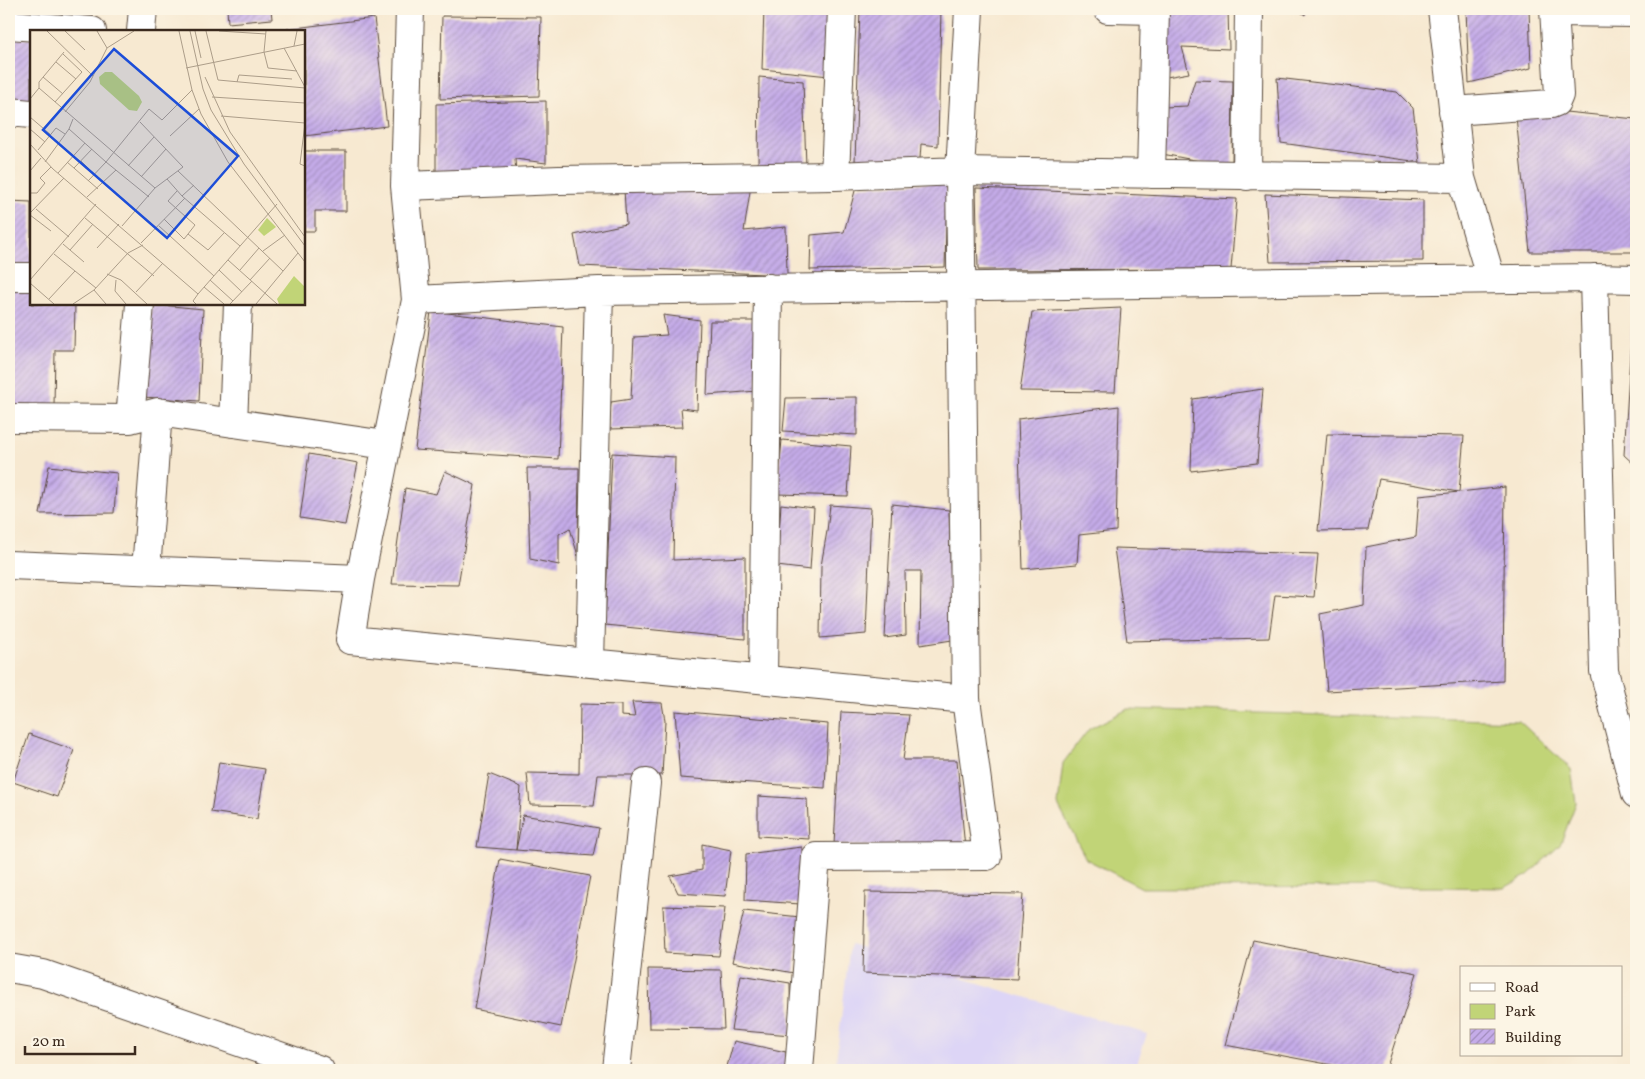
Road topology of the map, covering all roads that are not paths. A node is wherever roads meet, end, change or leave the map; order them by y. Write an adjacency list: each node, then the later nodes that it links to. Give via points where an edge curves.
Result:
1 (143, 9): 13 (street)
2 (410, 9): 22 (street)
3 (842, 9): 19 (street)
4 (969, 9): 17 (street)
5 (1108, 9): 8 (street)
6 (1249, 9): 20 (street)
7 (1442, 9): 14 (street)
8 (1155, 10): 18 (street)
9 (1554, 11): 10 (street); 14 (street, via 1559,95 1556,102)
10 (1636, 13)
11 (9, 25): 12 (street)
12 (78, 30)
13 (141, 30)
14 (1453, 111): 21 (street)
15 (9, 112): 16 (street)
16 (30, 114)
17 (960, 170): 18 (street); 19 (street); 28 (street)
18 (1151, 174): 20 (street)
19 (835, 176): 22 (street)
20 (1248, 176): 21 (street)
21 (1461, 178): 26 (street)
22 (405, 186): 31 (street)
23 (9, 277): 24 (street)
24 (30, 277)
25 (1594, 278): 26 (street); 27 (street); 45 (street, via 1604,670)
26 (1490, 279): 28 (street)
27 (1636, 279)
28 (961, 286): 29 (street); 44 (street)
29 (768, 288): 30 (street); 43 (street)
30 (598, 291): 31 (street); 42 (street)
31 (416, 300): 38 (street)
32 (140, 305): 36 (street)
33 (238, 305): 37 (street)
34 (158, 412): 36 (street); 37 (street); 40 (street)
35 (9, 418): 36 (street)
36 (130, 419)
37 (233, 423): 38 (street)
38 (386, 445): 41 (street)
39 (9, 565): 40 (street)
40 (146, 570): 41 (street)
41 (360, 579): 42 (street, via 350,640)
42 (590, 663): 43 (street)
43 (763, 679): 44 (street)
44 (966, 700): 51 (street, via 987,856 816,857)
45 (1629, 737): 47 (street)
46 (646, 783): 50 (street)
47 (1636, 794)
48 (9, 968): 49 (street, via 43,974)
49 (320, 1070)
50 (616, 1070)
51 (799, 1070)

